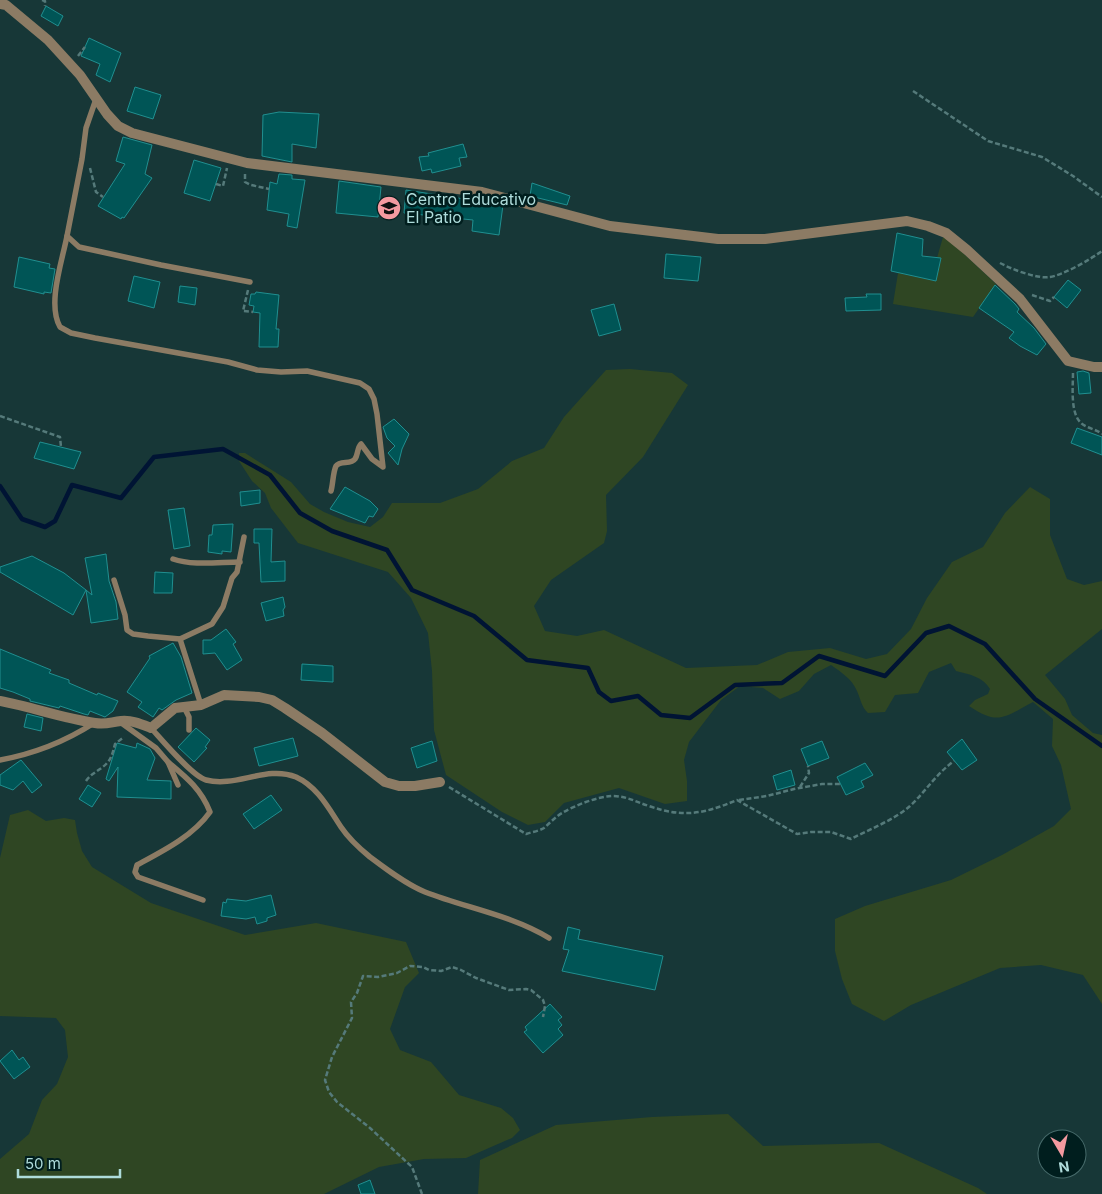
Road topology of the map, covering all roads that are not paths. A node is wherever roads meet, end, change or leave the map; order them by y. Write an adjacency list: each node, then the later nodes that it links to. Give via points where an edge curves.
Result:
1 (0, 4): 2 (street, via 6,5 48,40 80,75)
2 (96, 99): 3 (lane, via 86,128); 5 (street, via 118,126 132,133 244,162 482,192 610,226 718,239 765,239 907,221 928,226 946,233 1020,300 1068,361)
3 (67, 236): 4 (lane, via 79,247); 6 (lane, via 57,286 55,314 60,327 95,338 257,370 307,371 360,383 369,389 378,414 383,467 361,444 353,461 336,466)
4 (250, 282)
5 (1102, 367)
6 (331, 491)
7 (244, 538): 9 (lane)
8 (173, 559): 9 (lane, via 180,562)
9 (240, 562): 11 (lane, via 223,607 212,624)
10 (114, 580): 11 (lane, via 128,630 134,634)
11 (180, 639): 13 (lane)
12 (0, 701): 16 (street)
13 (201, 705): 14 (street); 21 (street, via 224,695 272,700 322,733 385,782 415,786)
14 (184, 707): 17 (street, via 175,708); 18 (lane, via 189,717)
15 (118, 722): 16 (street, via 108,725); 17 (street, via 136,722); 20 (lane, via 156,748)
16 (94, 723): 19 (lane, via 41,748)
17 (151, 728): 24 (lane, via 192,771 205,780 236,781 258,775 281,774 304,781 325,801 352,842 394,874 423,891 532,927)
18 (189, 730)
19 (0, 760)
20 (168, 762): 22 (lane); 23 (lane, via 192,782 210,812 204,821 168,849 137,866 135,872 138,877)
21 (440, 782)
22 (178, 785)
23 (203, 900)
24 (549, 938)

